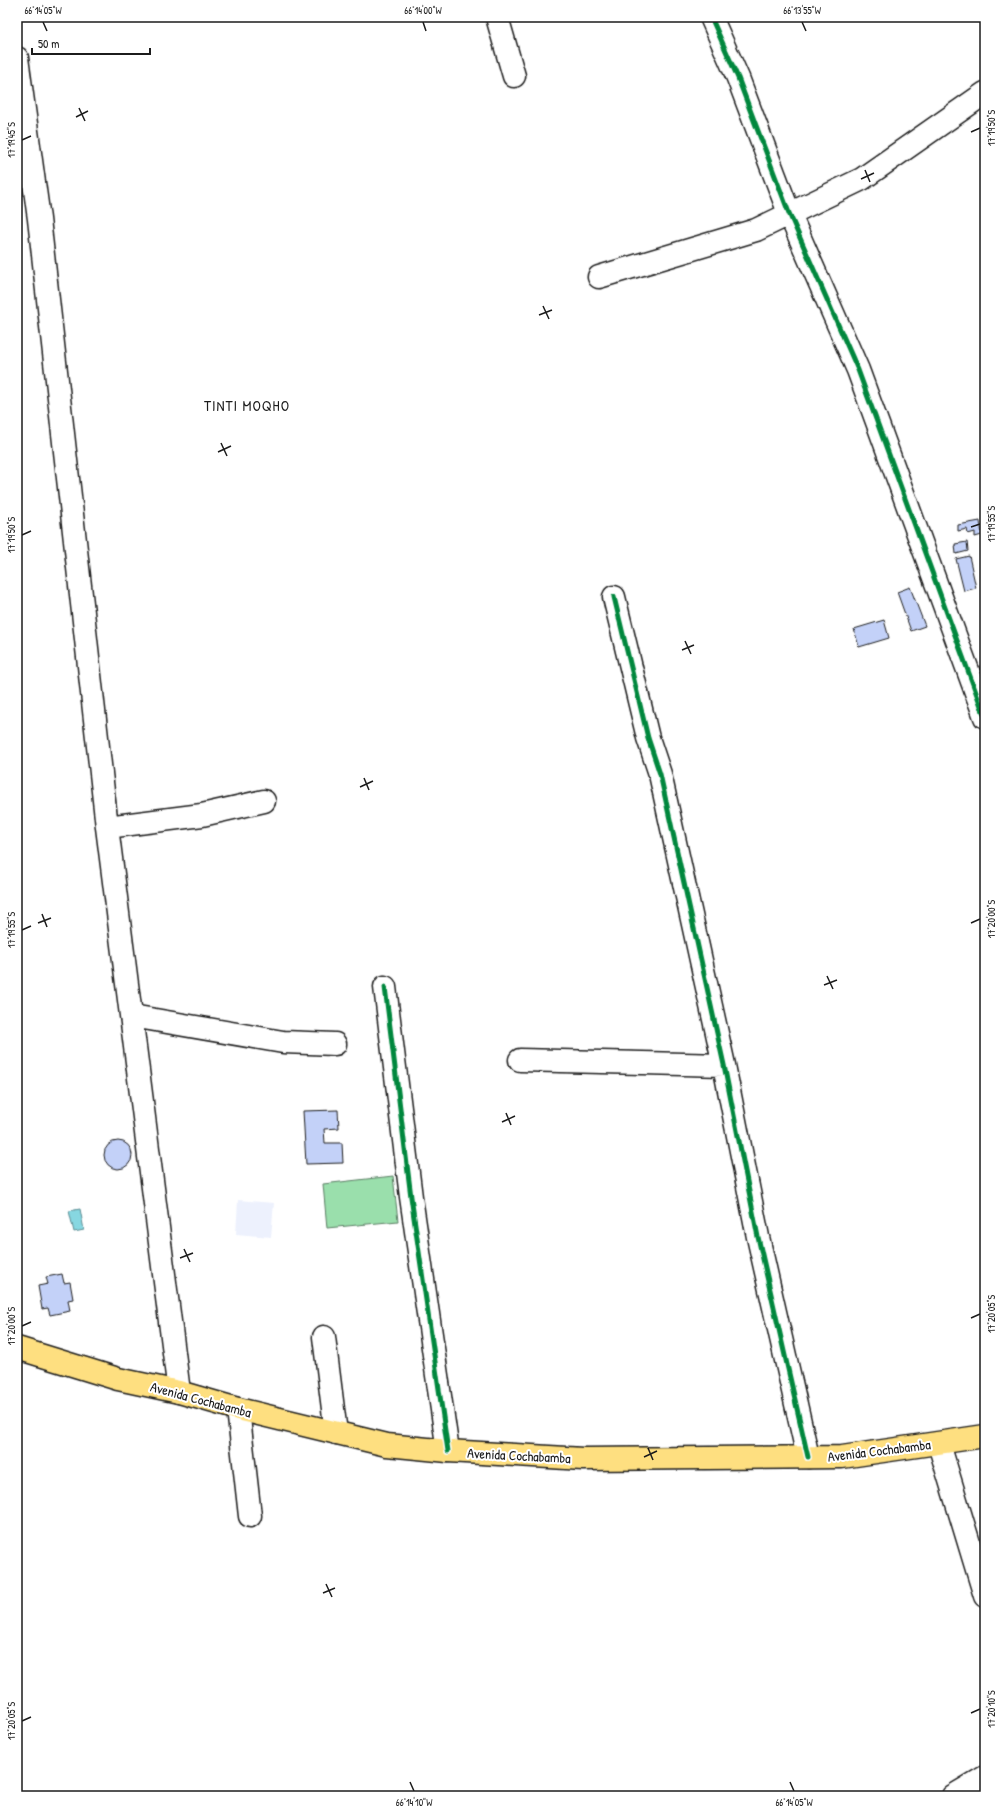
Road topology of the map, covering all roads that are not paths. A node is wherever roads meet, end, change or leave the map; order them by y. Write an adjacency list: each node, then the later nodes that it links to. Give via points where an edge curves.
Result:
1 (497, 17): 4 (street)
2 (711, 17): 6 (street, via 738,78)
3 (17, 58): 11 (street, via 39,219)
4 (514, 76)
5 (985, 93): 6 (street, via 862,179)
6 (789, 213): 7 (street, via 756,230); 9 (street, via 858,370)
7 (599, 277)
8 (614, 597): 16 (street, via 648,738 660,774)
9 (985, 717)
10 (264, 801): 11 (street, via 202,815)
11 (107, 827): 13 (street)
12 (385, 987): 24 (street, via 411,1197)
13 (132, 1016): 14 (street, via 283,1042); 19 (street)
14 (335, 1044)
15 (520, 1060): 16 (street)
16 (724, 1065): 25 (street, via 758,1237)
17 (324, 1337): 21 (street)
18 (17, 1348): 19 (main road, Avenida Cochabamba, via 118,1379)
19 (179, 1392): 20 (main road, Avenida Cochabamba)
20 (238, 1409): 21 (main road, Avenida Cochabamba); 26 (street)
21 (336, 1433): 24 (main road, Avenida Cochabamba, via 387,1445)
22 (985, 1436): 23 (main road, Avenida Cochabamba)
23 (939, 1444): 25 (main road, Avenida Cochabamba, via 842,1457); 27 (street)
24 (448, 1451): 25 (main road, Avenida Cochabamba, via 583,1459)
25 (808, 1457)
26 (250, 1516)
27 (985, 1596)
28 (985, 1777): 29 (street)
29 (952, 1796)

